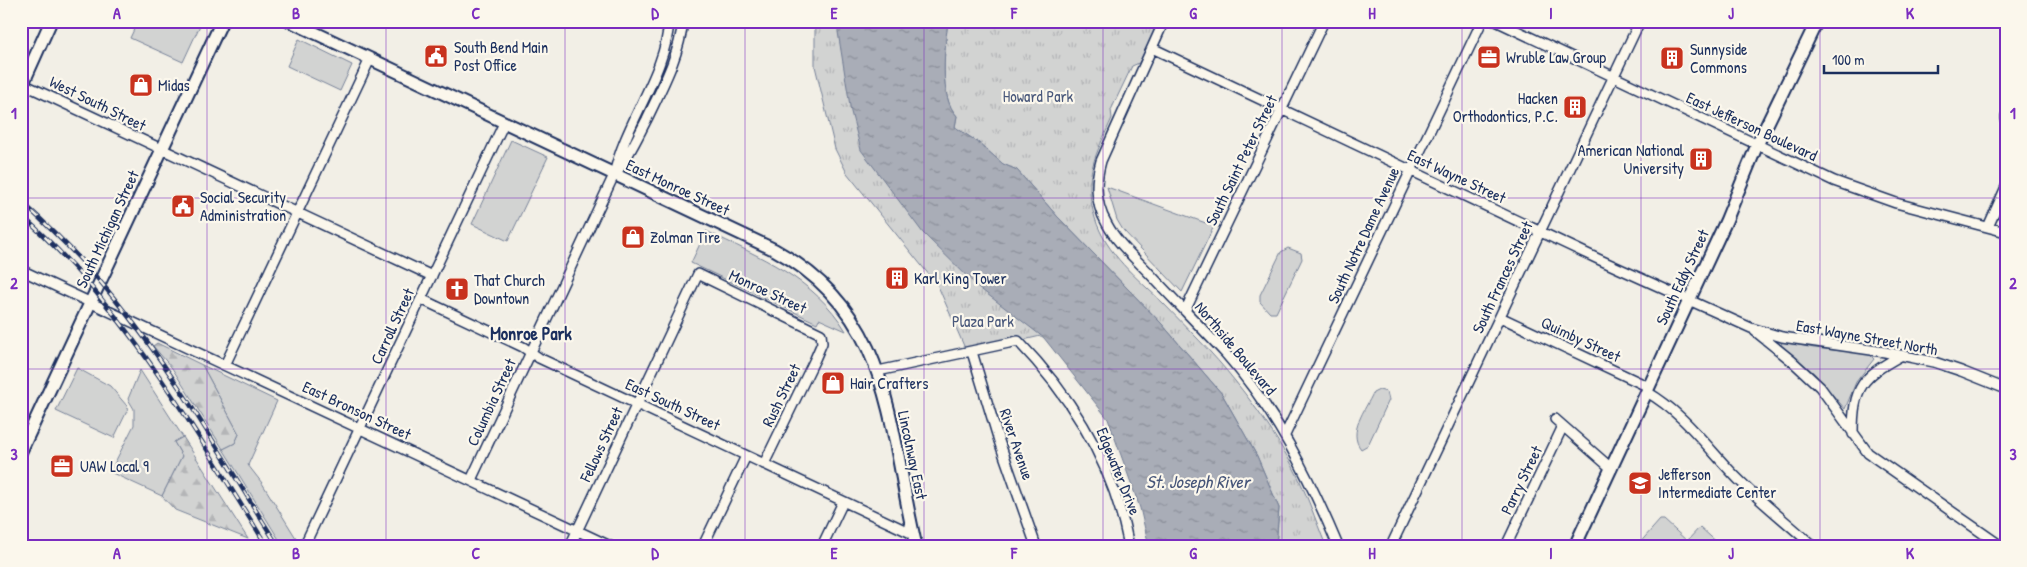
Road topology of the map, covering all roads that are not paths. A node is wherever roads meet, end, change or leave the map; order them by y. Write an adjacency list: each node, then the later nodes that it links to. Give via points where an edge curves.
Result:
1 (51, 21): 15 (main road)
2 (222, 21): 19 (main road, South Michigan Street)
3 (290, 21): 13 (main road, East Monroe Street)
4 (669, 21): 21 (street, Columbia Street, via 662,58 618,155)
5 (683, 21): 21 (street, Columbia Street, via 671,68 627,159)
6 (1164, 21): 12 (street)
7 (1324, 21): 16 (street, South Saint Peter Street)
8 (1482, 21): 20 (street, South Notre Dame Avenue)
9 (1496, 21): 14 (street, East Jefferson Boulevard)
10 (1640, 21): 14 (street, South Frances Street)
11 (1817, 21): 18 (main road, South Eddy Street)
12 (1152, 48): 16 (street, East Wayne Street); 33 (street, Northside Boulevard, via 1101,161 1097,183 1101,213 1118,241)
13 (370, 59): 17 (main road, East Monroe Street); 23 (street)
14 (1614, 77): 18 (street, East Jefferson Boulevard); 25 (street, South Frances Street)
15 (22, 85): 19 (street, West South Street)
16 (1282, 109): 20 (street, East Wayne Street); 33 (street, South Saint Peter Street)
17 (504, 123): 21 (main road, East Monroe Street); 29 (street, Carroll Street)
18 (1757, 145): 24 (street, East Jefferson Boulevard, via 1852,188); 31 (main road, South Eddy Street)
19 (161, 150): 23 (street); 32 (main road, South Michigan Street)
20 (1411, 171): 25 (street, East Wayne Street); 49 (street, South Notre Dame Avenue)
21 (614, 175): 38 (street, Columbia Street); 41 (main road, East Monroe Street, via 775,250 804,268 827,287 848,313)
22 (2006, 187): 24 (street)
23 (297, 214): 29 (street); 40 (street)
24 (1988, 227): 26 (street, East Jefferson Boulevard)
25 (1540, 232): 31 (street, East Wayne Street); 34 (street, South Frances Street)
26 (2006, 232)
27 (21, 270): 32 (street, East Bronson Street)
28 (698, 274): 36 (street, Monroe Street, via 818,331); 44 (street, Fellows Street)
29 (432, 276): 30 (street, Carroll Street)
30 (421, 299): 38 (street, East South Street); 47 (street, Carroll Street)
31 (1688, 301): 35 (street, East Wayne Street); 43 (main road, South Eddy Street)
32 (91, 302): 40 (street, East Bronson Street); 50 (main road, South Michigan Street)
33 (1185, 311): 49 (street, Northside Boulevard, via 1226,354)
34 (1500, 317): 43 (street, Quimby Street); 66 (street, South Frances Street)
35 (1751, 328): 39 (street, East Wayne Street North, via 1782,337); 48 (street, via 1820,387)
36 (822, 338): 52 (street, Rush Street)
37 (972, 352): 41 (street); 63 (street, River Avenue); 64 (street, Edgewater Drive, via 1018,341 1064,394 1090,434 1114,492)
38 (531, 353): 44 (street, East South Street); 54 (street, Columbia Street)
39 (1902, 355): 42 (street, East Wayne Street North, via 1961,371); 48 (street, via 1870,375 1859,389 1853,411)
40 (226, 366): 47 (street, East Bronson Street)
41 (878, 371): 57 (main road, Lincolnway East)
42 (2006, 389)
43 (1648, 390): 53 (main road, South Eddy Street); 69 (street, Quimby Street, via 1676,413 1739,480)
44 (637, 404): 51 (street, East South Street); 56 (street, Fellows Street)
45 (1554, 419): 46 (street)
46 (1562, 426): 53 (street); 67 (street, Parry Street)
47 (360, 428): 54 (street, East Bronson Street); 58 (street, Carroll Street)
48 (1853, 434): 70 (street, via 1878,461)
49 (1285, 435): 65 (street, Northside Boulevard)
50 (21, 451)
51 (746, 456): 52 (street, East South Street); 61 (street)
52 (764, 464): 55 (street, East South Street)
53 (1612, 469): 68 (main road, South Eddy Street)
54 (471, 480): 56 (street, East Bronson Street)
55 (843, 502): 57 (street, East South Street); 62 (street)
56 (577, 530): 59 (street, Fellows Street); 60 (street, East Bronson Street)
57 (915, 540)
58 (306, 542)
59 (570, 546)
60 (610, 546)
61 (704, 546)
62 (822, 546)
63 (1036, 546)
64 (1129, 546)
65 (1338, 546)
66 (1391, 546)
67 (1506, 546)
68 (1575, 546)
69 (1813, 546)
70 (2000, 546)

